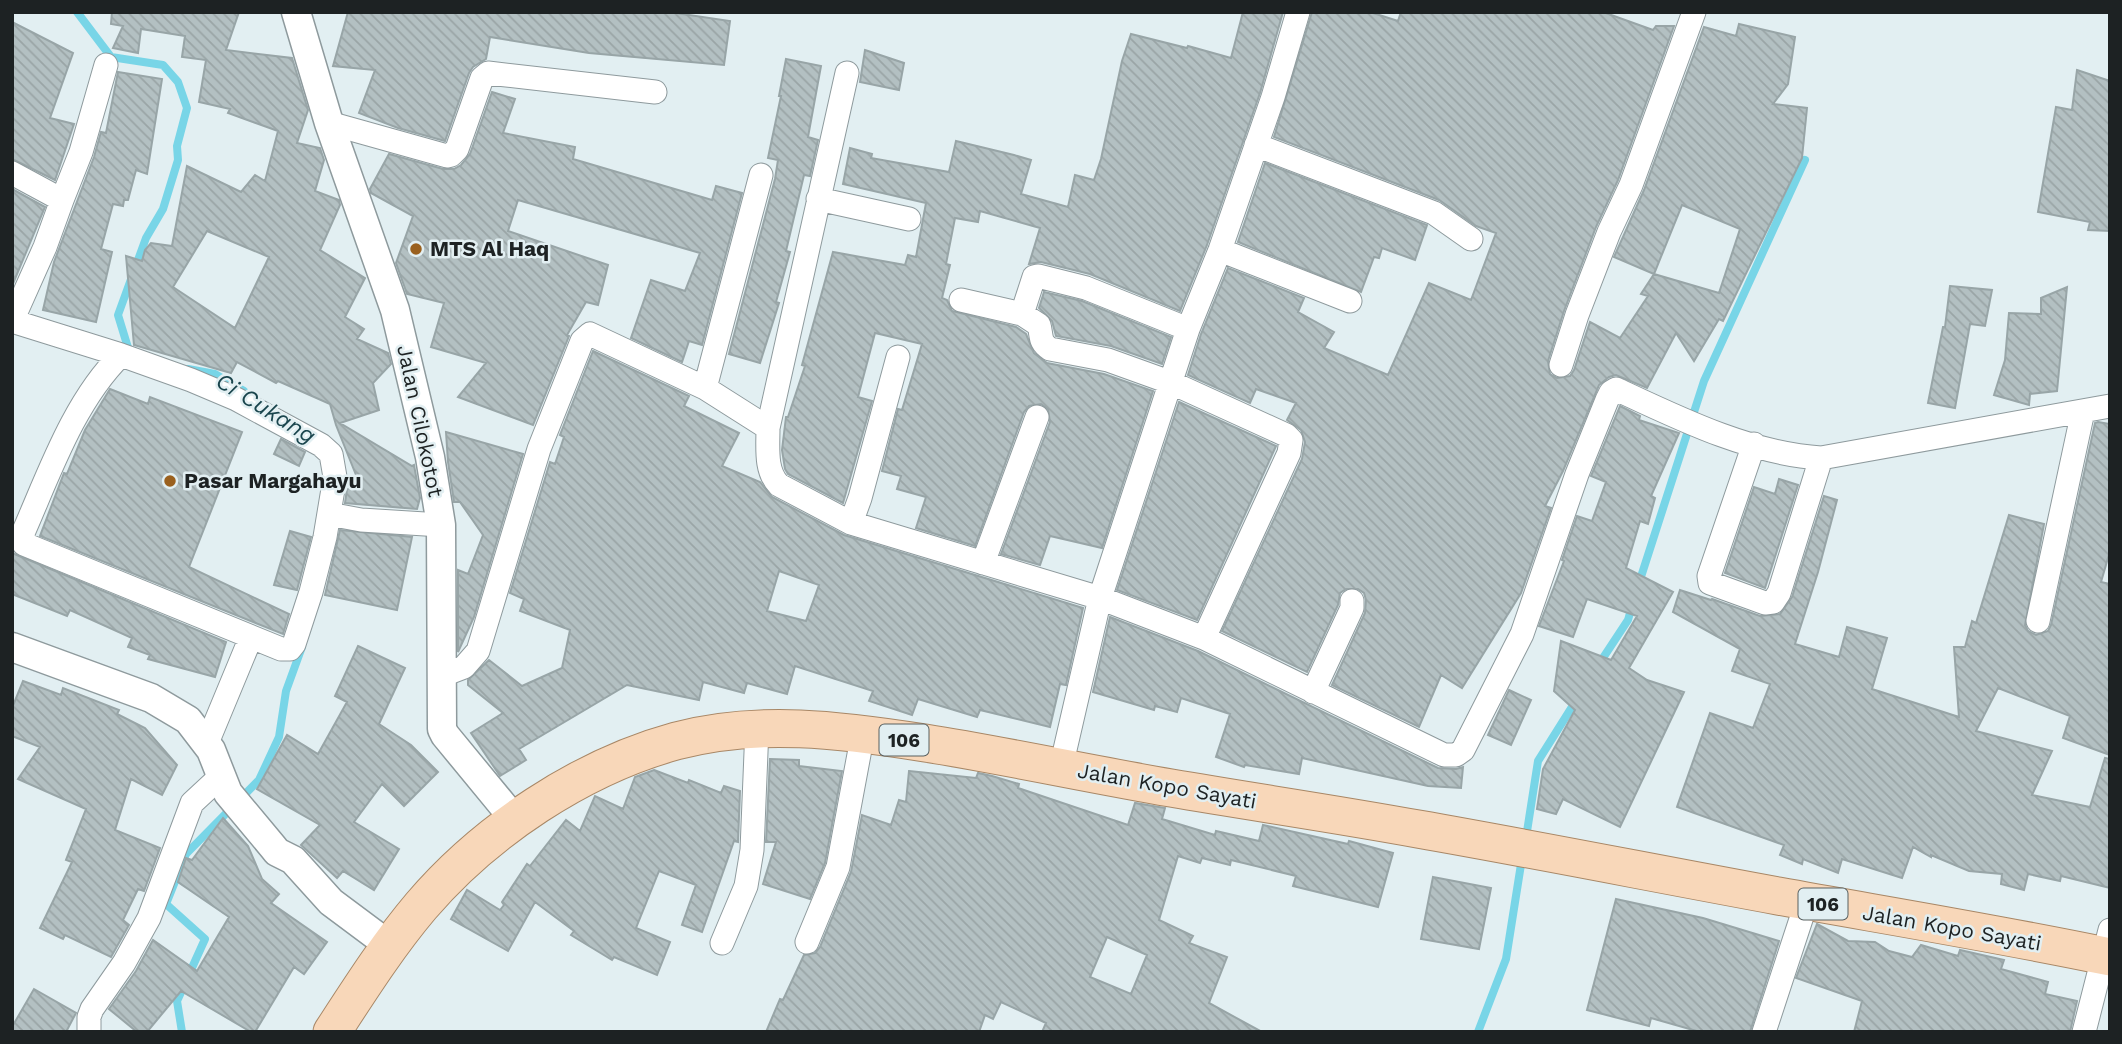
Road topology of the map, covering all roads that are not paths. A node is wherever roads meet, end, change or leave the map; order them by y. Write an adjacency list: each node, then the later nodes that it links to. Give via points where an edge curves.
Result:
1 (296, 12): 7 (street, Jalan Cilokotot)
2 (1298, 12): 8 (street)
3 (1694, 12): 23 (street)
4 (106, 65): 12 (street)
5 (847, 73): 11 (street)
6 (655, 92): 7 (street, via 488,73 482,78 457,149 447,156)
7 (329, 123): 34 (street, Jalan Cilokotot, via 395,310)
8 (1256, 145): 14 (street, via 1434,213); 15 (street)
9 (12, 173): 12 (street)
10 (761, 175): 25 (street)
11 (818, 199): 13 (street); 29 (street)
12 (62, 200): 19 (street)
13 (909, 219)
14 (1471, 239)
15 (1220, 250): 17 (street); 20 (street)
16 (961, 300): 18 (street)
17 (1350, 301)
18 (1022, 314): 20 (street, via 1030,283 1038,276 1086,288); 24 (street, via 1039,325 1043,345 1050,349 1108,360)
19 (12, 321): 21 (street)
20 (1188, 329): 24 (street)
21 (121, 355): 32 (street, via 236,399 321,445 334,465); 39 (street, via 107,369 61,447 23,533 24,544)
22 (898, 357): 33 (street)
23 (1561, 365)
24 (1172, 383): 36 (street); 40 (street, via 1291,440)
25 (705, 387): 29 (street); 42 (street, via 598,336 586,335 539,449 478,651 464,667)
26 (2110, 406): 27 (street)
27 (2083, 411): 31 (street); 38 (street)
28 (1037, 417): 35 (street)
29 (768, 428): 33 (street, via 772,478)
30 (1754, 444): 31 (street, via 1798,457); 31 (street, via 1709,576 1710,583 1765,603 1779,593); 43 (street, via 1711,432 1616,389 1611,392 1577,474 1522,634 1463,750 1456,755 1444,755)
31 (1821, 458)
32 (331, 514): 34 (street); 39 (street, via 294,644 281,649)
33 (851, 523): 35 (street)
34 (441, 525): 42 (street, Jalan Cilokotot)
35 (982, 563): 36 (street)
36 (1100, 598): 40 (street); 47 (street)
37 (1352, 601): 43 (street)
38 (2038, 621)
39 (251, 637): 46 (street)
40 (1204, 638): 43 (street)
41 (12, 647): 46 (street, via 151,698 188,720)
42 (443, 675): 49 (street, Jalan Cilokotot, via 441,722 445,735)
43 (1313, 692)
44 (757, 729): 45 (main road, Jalan Kopo Sayati / 106); 49 (main road, Jalan Kopo Sayati / 106, via 702,735 641,751); 52 (street, via 752,850 746,886)
45 (863, 733): 47 (main road, Jalan Kopo Sayati / 106); 51 (street, via 838,867)
46 (207, 743): 48 (street)
47 (1061, 768): 50 (main road, Jalan Kopo Sayati / 106)
48 (224, 785): 54 (street, via 277,852 282,870 322,914); 55 (street, via 192,803 149,918 92,1009)
49 (514, 820): 54 (main road, Jalan Kopo Sayati / 106, via 448,876)
50 (1807, 901): 53 (main road, Jalan Kopo Sayati / 106); 57 (street)
51 (807, 942)
52 (722, 943)
53 (2108, 948): 58 (street)
54 (385, 954): 56 (main road, Jalan Kopo Sayati / 106)
55 (89, 1032)
56 (332, 1032)
57 (1764, 1032)
58 (2084, 1032)

